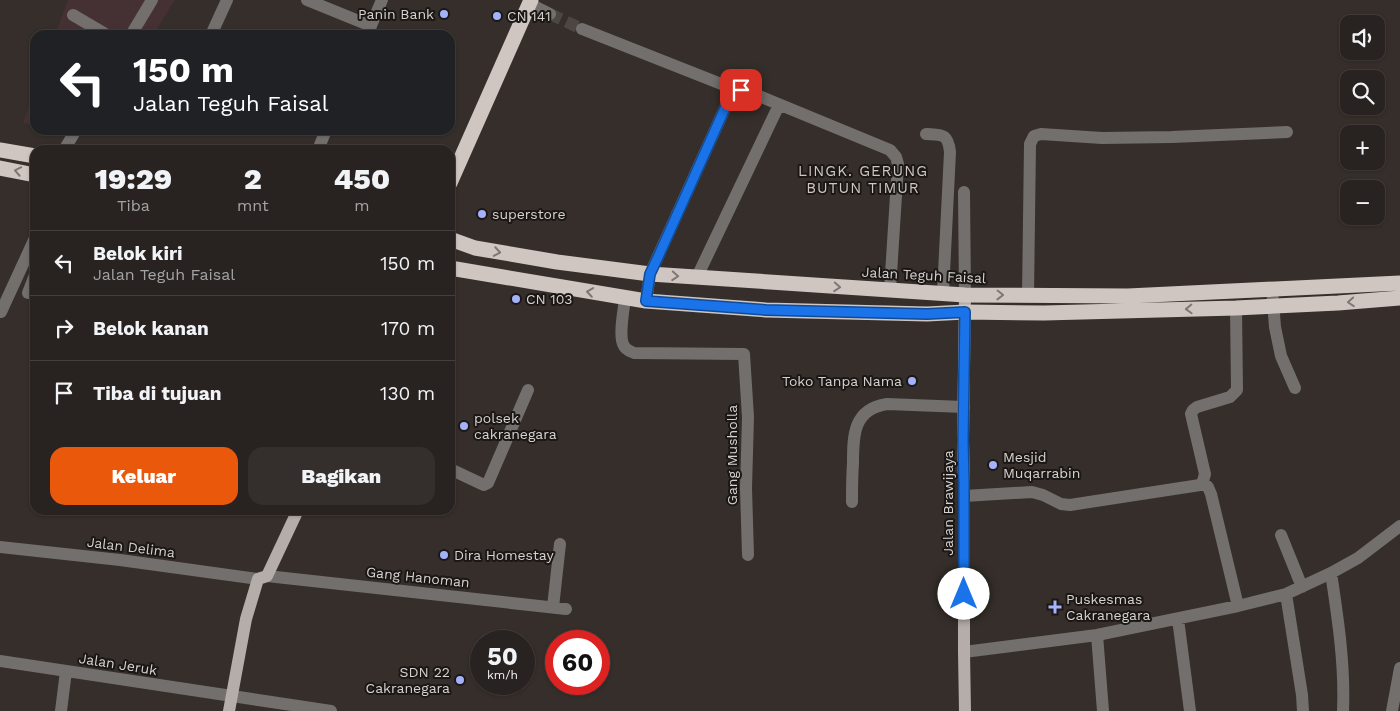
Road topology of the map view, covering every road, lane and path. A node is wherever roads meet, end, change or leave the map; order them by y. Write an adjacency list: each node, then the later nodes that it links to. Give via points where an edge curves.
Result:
1 (152, 0): 10 (street)
2 (227, 0): 11 (street)
3 (307, 0): 12 (street)
4 (382, 0): 13 (street)
5 (531, 2): 6 (street); 21 (highway)
6 (550, 14)
7 (73, 15): 9 (street)
8 (582, 29): 14 (street)
9 (98, 30)
10 (134, 30)
11 (213, 30)
12 (367, 30)
13 (369, 30)
14 (739, 91): 15 (street, via 748,91); 27 (street, via 730,97)
15 (779, 105): 28 (street); 33 (street, via 888,148 896,157)
16 (1288, 132): 37 (street, via 1102,138 1034,136 1030,144)
17 (926, 134): 35 (street, via 943,136 949,142)
18 (0, 150): 19 (highway)
19 (30, 155)
20 (0, 168): 22 (highway, one-way to 20)
21 (455, 172)
22 (30, 174)
23 (964, 192): 36 (street)
24 (455, 241): 27 (highway, Jalan Teguh Faisal, one-way to 27, via 475,248 557,262)
25 (30, 249): 45 (street)
26 (455, 269): 38 (highway, one-way to 26)
27 (650, 274): 28 (highway, Jalan Teguh Faisal, one-way to 28); 40 (street)
28 (697, 277): 29 (highway, Jalan Teguh Faisal)
29 (770, 283): 33 (highway, Jalan Teguh Faisal, one-way to 33); 43 (highway)
30 (1400, 283): 32 (highway, Jalan Teguh Faisal)
31 (30, 288): 34 (street)
32 (1272, 289): 37 (highway, Jalan Teguh Faisal, via 1128,296); 41 (street)
33 (890, 290): 35 (highway, Jalan Teguh Faisal)
34 (28, 293)
35 (943, 293): 36 (highway, Jalan Teguh Faisal)
36 (965, 295): 37 (highway, Jalan Teguh Faisal, one-way to 37); 44 (main road, Jalan Brawijaya)
37 (1028, 296)
38 (625, 298): 40 (highway); 58 (street, Gang Musholla, via 622,336 627,350 634,353 739,353 745,356)
39 (1400, 298): 41 (highway, one-way to 41)
40 (646, 301): 43 (highway)
41 (1273, 306): 42 (highway); 46 (street, via 1281,356)
42 (1236, 308): 44 (highway, one-way to 44); 50 (street, via 1238,390 1230,398 1197,408 1192,414)
43 (766, 310): 44 (highway)
44 (965, 312): 48 (main road, Jalan Brawijaya)
45 (0, 313)
46 (1295, 388)
47 (528, 390): 49 (street, via 488,483)
48 (964, 407): 51 (main road, Jalan Brawijaya); 52 (street, via 887,404 865,413 853,434)
49 (455, 472)
50 (1204, 480): 51 (street, via 1196,487 1070,506 1032,492); 63 (street, via 1211,494)
51 (964, 496): 68 (main road, Jalan Brawijaya)
52 (852, 502)
53 (295, 515): 60 (main road)
54 (1400, 526): 59 (street, via 1363,555)
55 (1281, 535): 61 (street)
56 (560, 544): 64 (street)
57 (0, 547): 60 (street, Jalan Delima)
58 (748, 555)
59 (1331, 573): 61 (street); 81 (street, via 1342,655)
60 (263, 578): 64 (street, Gang Hanoman); 72 (main road, via 246,619)
61 (1302, 587): 62 (street)
62 (1286, 594): 63 (street); 80 (street)
63 (1238, 606): 66 (street)
64 (553, 607): 65 (street, Gang Hanoman)
65 (566, 609)
66 (1178, 619): 67 (street); 79 (street)
67 (1097, 635): 68 (street); 78 (street)
68 (964, 652): 77 (main road, Jalan Brawijaya)
69 (0, 661): 71 (street, Jalan Jeruk)
70 (1400, 669): 82 (street)
71 (66, 671): 72 (street, Jalan Jeruk); 74 (street)
72 (232, 696): 75 (main road); 76 (street, Jalan Jeruk)
73 (1400, 710): 82 (street)
74 (61, 711)
75 (229, 711)
76 (331, 711)
77 (964, 711)
78 (1103, 711)
79 (1190, 711)
80 (1303, 711)
81 (1343, 711)
82 (1394, 711)

